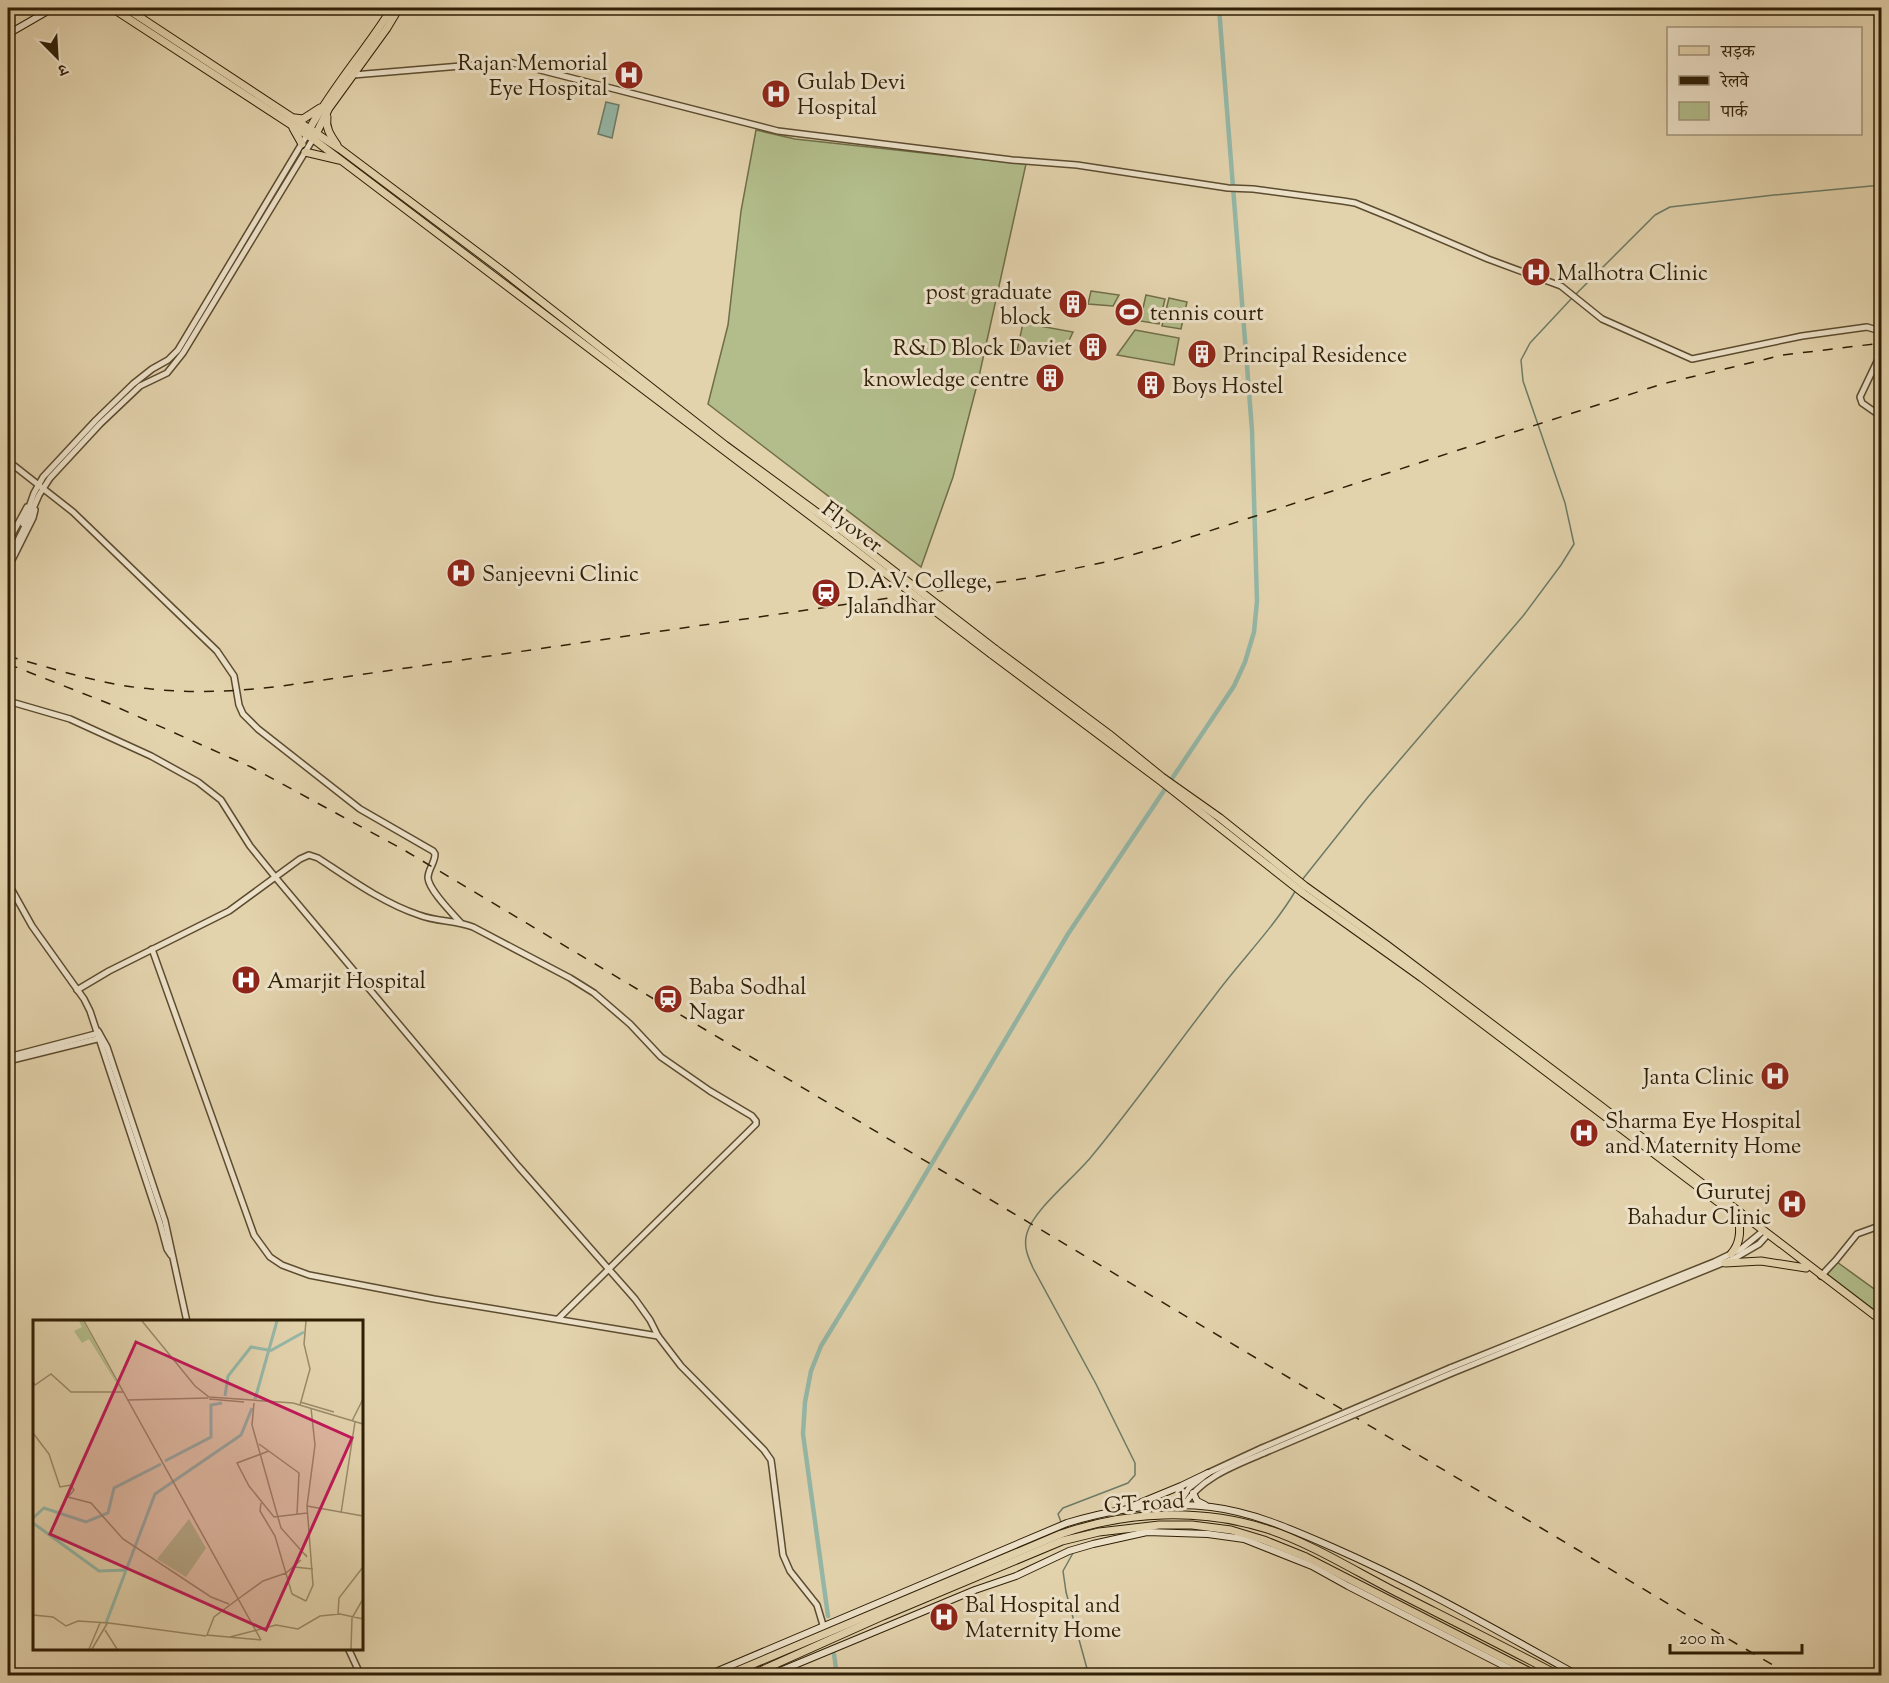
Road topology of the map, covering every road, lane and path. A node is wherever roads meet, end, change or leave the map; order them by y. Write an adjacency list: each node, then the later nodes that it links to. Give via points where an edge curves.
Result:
1 (49, 8): 6 (main road)
2 (111, 8): 9 (main road)
3 (126, 8): 9 (main road)
4 (392, 8): 8 (main road)
5 (399, 8): 7 (main road)
6 (8, 34)
7 (353, 75): 8 (main road); 15 (street, via 509,62 778,131 1077,165 1355,203 1561,286 1602,319 1692,359 1867,327)
8 (327, 106): 9 (main road); 10 (main road); 12 (main road, via 329,132)
9 (292, 121): 10 (main road); 11 (main road)
10 (312, 133): 11 (street); 12 (main road); 13 (street); 14 (main road)
11 (302, 144): 20 (street, via 178,350 133,384 68,449)
12 (340, 149): 18 (main road, via 500,269)
13 (305, 152): 14 (main road); 20 (street, via 175,364 167,373 140,386)
14 (341, 160): 18 (main road)
15 (1881, 335)
16 (1881, 351): 17 (street, via 1860,398)
17 (1881, 417)
18 (723, 447): 29 (main road, Flyover, bridge)
19 (8, 460): 20 (street)
20 (40, 486): 21 (street); 30 (street, via 92,530 217,651 234,676 243,714 258,729 360,808 435,854 429,883)
21 (32, 505): 22 (street, via 24,509); 23 (street); 24 (street); 25 (street, via 33,518)
22 (8, 542)
23 (8, 552)
24 (8, 560)
25 (8, 568)
26 (8, 701): 27 (street, via 70,719 198,782 220,800)
27 (276, 878): 30 (street, via 304,856 313,856 406,910); 31 (street, via 229,910); 43 (street)
28 (8, 883): 32 (street, via 32,926)
29 (1303, 889): 36 (main road); 38 (main road, via 1387,945)
30 (460, 922): 43 (street, via 561,972 594,993 661,1057 756,1121 754,1128)
31 (152, 949): 32 (street); 45 (street, via 254,1235 270,1257 309,1275)
32 (77, 990): 33 (street)
33 (99, 1035): 34 (street); 35 (street); 46 (street, via 165,1221)
34 (8, 1057)
35 (8, 1061)
36 (1738, 1217): 38 (main road); 39 (main road, via 1738,1242)
37 (1881, 1225): 44 (street, via 1857,1234 1836,1260)
38 (1764, 1234): 39 (street); 40 (street, via 1748,1252); 42 (main road); 44 (main road)
39 (1731, 1254): 41 (street)
40 (1725, 1263): 41 (street); 42 (main road, via 1761,1261)
41 (1715, 1264): 49 (street, bridge)
42 (1806, 1268): 44 (main road)
43 (608, 1269): 45 (street); 48 (street, via 643,1310)
44 (1818, 1274): 47 (main road)
45 (558, 1319): 48 (street)
46 (187, 1320)
47 (1881, 1322)
48 (658, 1336): 55 (street, via 687,1372 769,1455 783,1556 817,1605)
49 (1263, 1451): 50 (street); 51 (street, via 1205,1482)
50 (1208, 1473): 52 (street, via 1189,1488); 54 (main road)
51 (1193, 1493): 52 (street); 53 (main road, via 1197,1501)
52 (1181, 1505): 53 (main road); 54 (main road)
53 (1210, 1507): 65 (main road, via 1260,1518 1364,1560)
54 (1129, 1508): 55 (main road, via 1067,1523)
55 (824, 1625): 58 (main road)
56 (349, 1650): 57 (street)
57 (361, 1676)
58 (706, 1676)
59 (725, 1676): 64 (main road, GT road, via 1061,1534 1088,1524 1159,1515 1209,1517 1269,1530)
60 (749, 1676): 63 (main road, GT road, via 1062,1541 1159,1524 1231,1530 1264,1540 1306,1557)
61 (768, 1676): 62 (main road, via 1069,1551 1147,1532 1244,1539 1312,1566)
62 (1524, 1676)
63 (1538, 1676)
64 (1560, 1676)
65 (1579, 1676)

